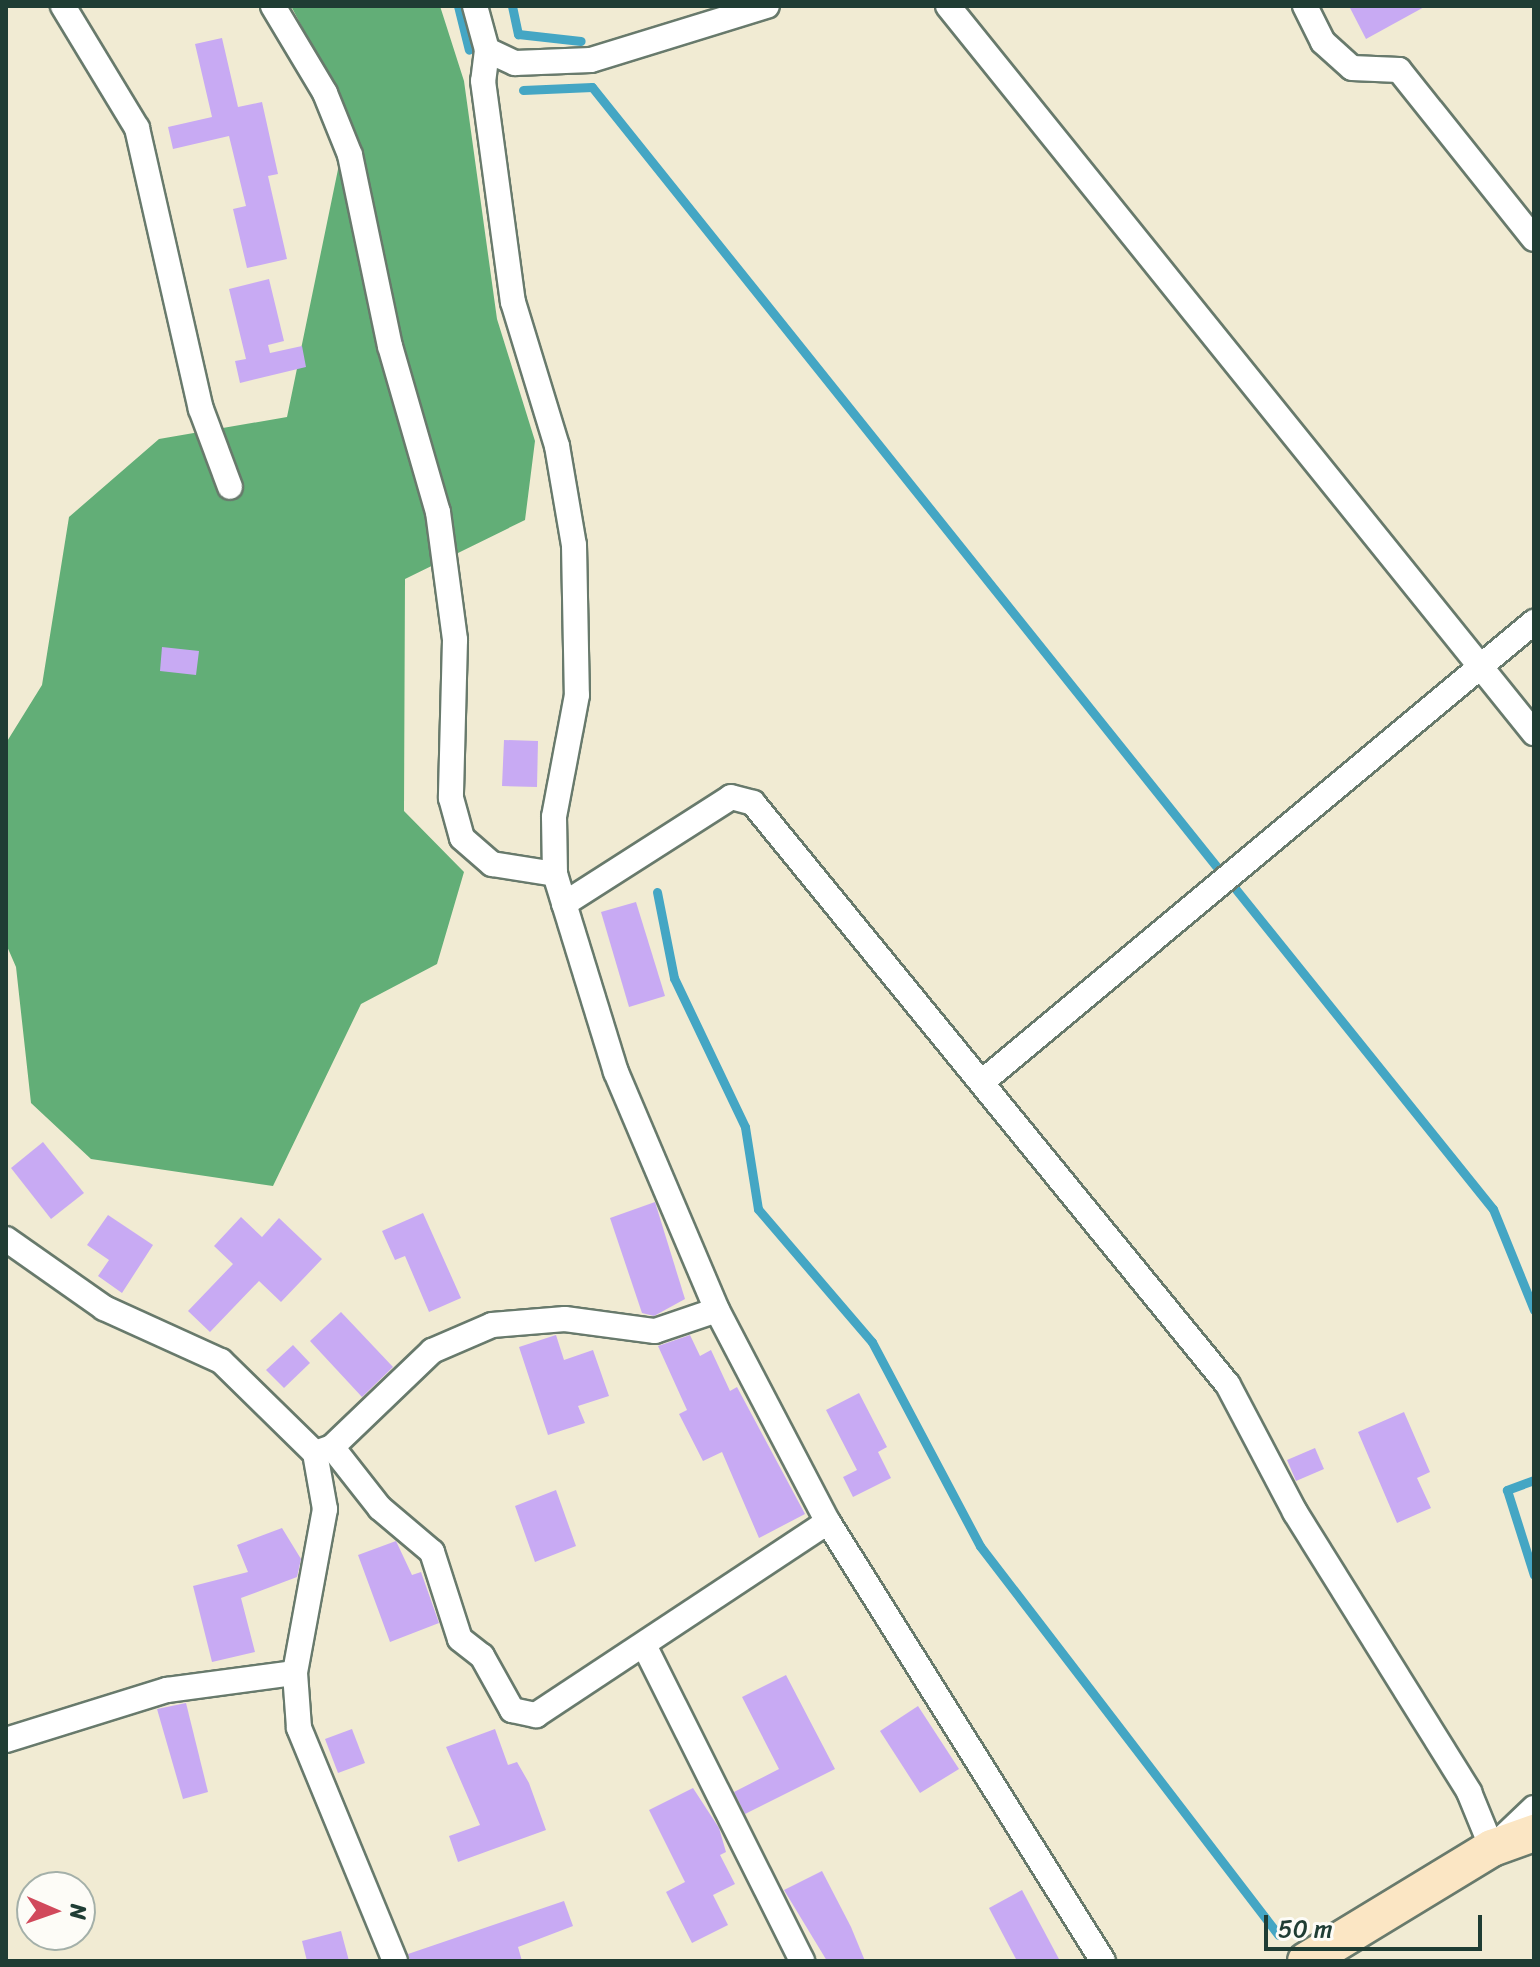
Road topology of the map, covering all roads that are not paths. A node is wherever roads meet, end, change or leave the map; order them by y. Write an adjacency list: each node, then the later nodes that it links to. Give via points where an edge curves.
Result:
1 (63, 6): 9 (street, via 137,128 201,409)
2 (273, 6): 13 (street, via 325,93 350,155 390,346 438,512 455,640 451,798 462,838 492,864)
3 (475, 6): 7 (street)
4 (767, 6): 7 (street, via 591,60 515,63)
5 (948, 6): 11 (street)
6 (1305, 6): 8 (street, via 1323,42 1352,68 1399,70)
7 (487, 50): 13 (street, via 483,81 513,302 557,446 574,545 577,695 554,817)
8 (1534, 239)
9 (230, 487)
10 (1534, 622): 11 (street)
11 (1482, 665): 12 (street); 15 (street)
12 (1534, 733)
13 (555, 874): 14 (street)
14 (564, 904): 15 (street, via 731,797 753,803); 17 (street, via 616,1072)
15 (982, 1082): 25 (street, via 1228,1385 1295,1512 1469,1792)
16 (6, 1239): 18 (street, via 104,1308 221,1361)
17 (717, 1310): 18 (street, via 655,1331 565,1319 492,1325 432,1351); 19 (street)
18 (324, 1450): 20 (street, via 432,1552 460,1639 482,1656 512,1710 536,1715); 21 (street, via 322,1553)
19 (828, 1522): 20 (street); 28 (street)
20 (646, 1649): 27 (street)
21 (295, 1673): 22 (street, via 167,1690); 26 (street, via 299,1728)
22 (6, 1740)
23 (1534, 1808): 25 (street)
24 (1534, 1833): 25 (main road)
25 (1492, 1848): 29 (main road)
26 (395, 1961)
27 (802, 1961)
28 (1103, 1961)
29 (1306, 1961)

